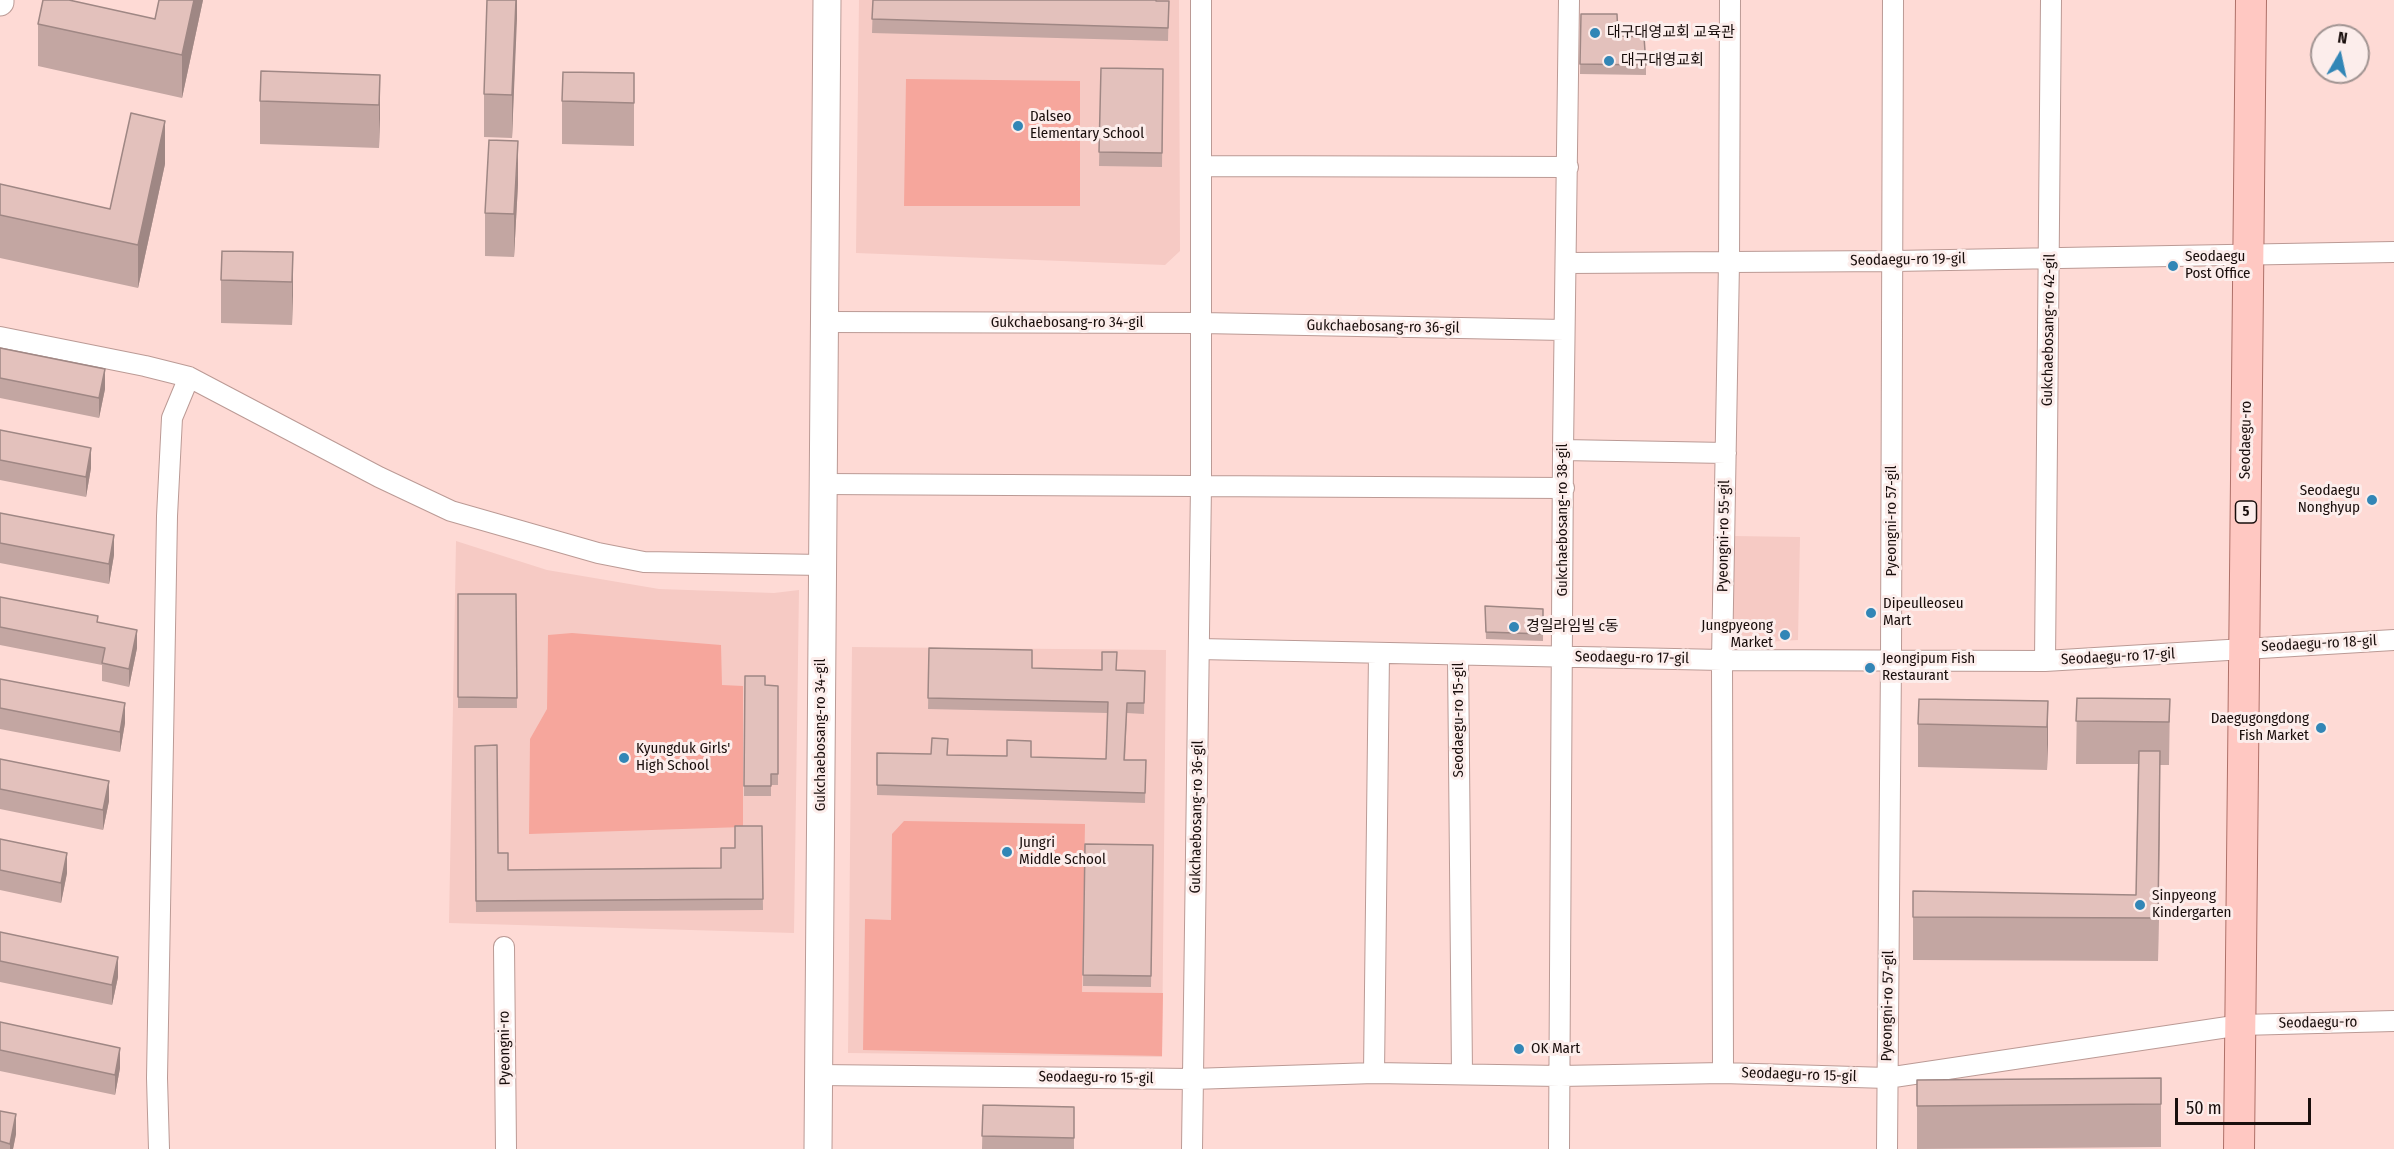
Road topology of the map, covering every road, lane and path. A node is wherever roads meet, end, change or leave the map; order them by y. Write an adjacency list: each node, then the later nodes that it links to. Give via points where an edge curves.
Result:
1 (827, 0): 16 (main road, Gukchaebosang-ro 34-gil)
2 (1202, 0): 8 (street, Gukchaebosang-ro 36-gil)
3 (1569, 0): 9 (street, Gukchaebosang-ro 38-gil)
4 (1730, 0): 14 (street, Pyeongni-ro 55-gil)
5 (1893, 0): 13 (street, Pyeongni-ro 57-gil)
6 (2051, 0): 12 (street, Gukchaebosang-ro 42-gil)
7 (2251, 0): 11 (main road, Seodaegu-ro / 5)
8 (1203, 165): 9 (street); 17 (street, Gukchaebosang-ro 36-gil)
9 (1568, 166): 15 (street, Gukchaebosang-ro 38-gil)
10 (2394, 252): 11 (street, Seodaegu-ro 19-gil)
11 (2248, 254): 12 (street, Seodaegu-ro 19-gil); 29 (main road, Seodaegu-ro / 5)
12 (2049, 257): 13 (street, Seodaegu-ro 19-gil); 35 (street, Gukchaebosang-ro 42-gil)
13 (1894, 261): 14 (street, Seodaegu-ro 19-gil); 34 (street, Pyeongni-ro 57-gil)
14 (1729, 262): 15 (street, Seodaegu-ro 19-gil); 22 (street, Pyeongni-ro 55-gil)
15 (1567, 263): 18 (street, Gukchaebosang-ro 38-gil)
16 (824, 322): 17 (street, Gukchaebosang-ro 34-gil); 23 (main road, Gukchaebosang-ro 34-gil)
17 (1203, 323): 18 (street, Gukchaebosang-ro 36-gil); 24 (street, Gukchaebosang-ro 36-gil)
18 (1564, 330): 21 (street, Gukchaebosang-ro 38-gil)
19 (0, 337): 20 (street)
20 (189, 377): 26 (street, via 451,511 598,553 644,561); 46 (street, via 172,418 167,516 157,1066)
21 (1563, 450): 22 (street); 25 (street, Gukchaebosang-ro 38-gil)
22 (1726, 453): 33 (street, Pyeongni-ro 55-gil)
23 (823, 484): 24 (street); 26 (main road, Gukchaebosang-ro 34-gil)
24 (1202, 485): 25 (street); 28 (street, Gukchaebosang-ro 36-gil)
25 (1564, 488): 32 (street, Gukchaebosang-ro 38-gil)
26 (822, 565): 42 (main road, Gukchaebosang-ro 34-gil)
27 (2394, 640): 29 (street, Seodaegu-ro 18-gil)
28 (1200, 649): 30 (street, Seodaegu-ro 17-gil); 45 (street, Gukchaebosang-ro 36-gil)
29 (2244, 649): 35 (street, Seodaegu-ro 17-gil); 38 (main road, Seodaegu-ro / 5)
30 (1379, 653): 31 (street, Seodaegu-ro 17-gil); 39 (street)
31 (1458, 655): 32 (street, Seodaegu-ro 17-gil); 41 (street, Seodaegu-ro 15-gil)
32 (1562, 656): 33 (street, Seodaegu-ro 17-gil); 43 (street, Gukchaebosang-ro 38-gil)
33 (1722, 660): 34 (street, Seodaegu-ro 17-gil); 40 (street, Pyeongni-ro 55-gil)
34 (1891, 660): 35 (street, Seodaegu-ro 17-gil); 44 (street, Pyeongni-ro 57-gil)
35 (2045, 661)
36 (504, 946): 47 (street, Pyeongni-ro)
37 (2394, 1021): 38 (street, Seodaegu-ro)
38 (2241, 1025): 44 (street, Seodaegu-ro 15-gil); 52 (main road, Seodaegu-ro / 5)
39 (1374, 1073): 41 (street, Seodaegu-ro 15-gil); 45 (street, Seodaegu-ro 15-gil)
40 (1723, 1073): 43 (street, Seodaegu-ro 15-gil); 44 (street, Seodaegu-ro 15-gil)
41 (1462, 1074): 43 (street, Seodaegu-ro 15-gil)
42 (818, 1075): 45 (street, Seodaegu-ro 15-gil); 48 (main road, Gukchaebosang-ro 34-gil)
43 (1560, 1076): 50 (street, Gukchaebosang-ro 38-gil)
44 (1887, 1078): 51 (street, Pyeongni-ro 57-gil)
45 (1192, 1079): 49 (street, Gukchaebosang-ro 36-gil)
46 (159, 1149)
47 (506, 1149)
48 (818, 1149)
49 (1192, 1149)
50 (1559, 1149)
51 (1887, 1149)
52 (2239, 1149)

